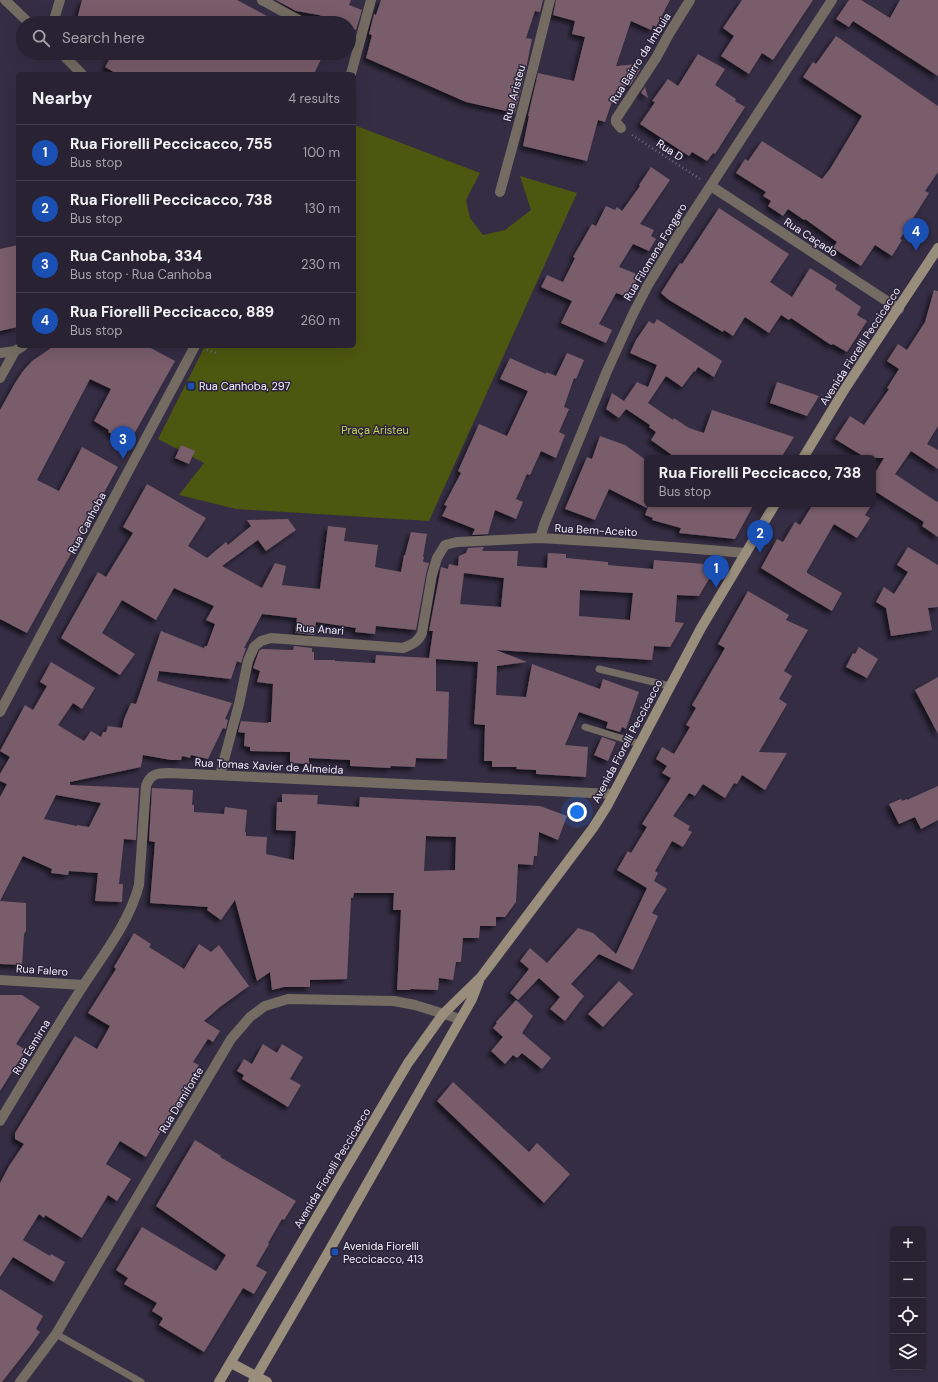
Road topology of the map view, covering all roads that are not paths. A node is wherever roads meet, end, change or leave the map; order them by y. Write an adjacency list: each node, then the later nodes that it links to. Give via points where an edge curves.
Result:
1 (5, 0): 8 (street)
2 (60, 0): 9 (street)
3 (262, 0): 10 (street)
4 (370, 0): 11 (street)
5 (550, 0): 18 (street, Rua Aristeu)
6 (690, 0): 16 (street, Rua Bairro da Imbuia, via 616,119)
7 (832, 0): 17 (street, Rua Filomena Fongaro)
8 (22, 16)
9 (54, 16)
10 (291, 16)
11 (356, 40)
12 (68, 60): 14 (street)
13 (352, 60): 15 (street)
14 (80, 72)
15 (351, 72)
16 (621, 128)
17 (711, 186): 20 (street, Rua Caçado); 27 (street, Rua Filomena Fongaro, via 679,234 633,314)
18 (500, 192)
19 (938, 248): 20 (main road, Avenida Fiorelli Peccicacco)
20 (899, 309): 25 (main road, Avenida Fiorelli Peccicacco, via 846,387)
21 (19, 348): 23 (street); 24 (street)
22 (194, 348): 32 (street, Rua Canhoba)
23 (0, 353)
24 (0, 378)
25 (805, 455)
26 (773, 507): 29 (main road, Avenida Fiorelli Peccicacco)
27 (540, 538): 28 (street, Rua Bem-Aceito, via 457,542); 29 (street, Rua Bem-Aceito)
28 (445, 546): 35 (street, Rua Anari, via 437,558 432,575 422,633 412,645 403,648 271,638 261,641 254,647 248,661)
29 (746, 553): 31 (main road, Avenida Fiorelli Peccicacco)
30 (599, 669): 31 (lane)
31 (670, 686): 34 (main road, Avenida Fiorelli Peccicacco)
32 (0, 712)
33 (585, 727): 34 (lane)
34 (640, 744): 36 (main road, Avenida Fiorelli Peccicacco)
35 (220, 775): 36 (street, Rua Tomas Xavier de Almeida); 39 (street, Rua Tomas Xavier de Almeida, via 158,773 148,780 139,885 135,900)
36 (613, 794): 37 (main road, Avenida Fiorelli Peccicacco, via 593,828)
37 (481, 977): 40 (main road, Avenida Fiorelli Peccicacco); 41 (main road, Avenida Fiorelli Peccicacco)
38 (0, 980): 39 (street, Rua Falero)
39 (83, 985): 42 (street, Rua Esmirna)
40 (443, 1014): 41 (street, Rua Demifonte); 43 (street, Rua Demifonte, via 394,1001 288,999 265,1006 250,1017 231,1039); 44 (main road, Avenida Fiorelli Peccicacco, via 408,1063)
41 (460, 1020): 45 (main road, Avenida Fiorelli Peccicacco)
42 (0, 1121)
43 (56, 1334): 46 (street, Rua Demifonte); 47 (lane)
44 (230, 1363): 45 (main road); 48 (main road, Avenida Fiorelli Peccicacco)
45 (254, 1379): 49 (main road)
46 (20, 1382)
47 (140, 1382)
48 (219, 1382)
49 (267, 1382)

